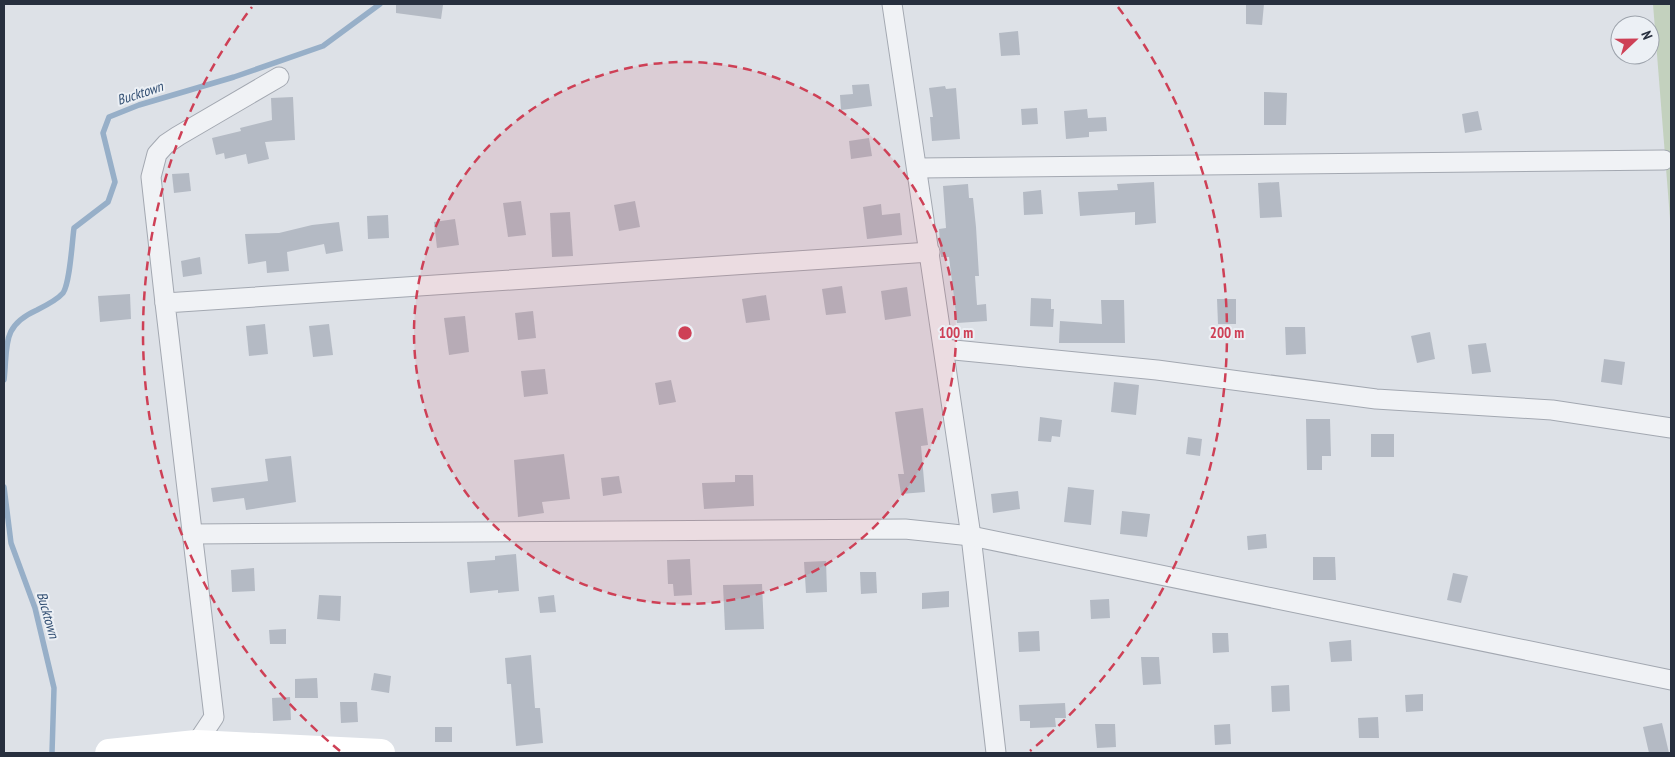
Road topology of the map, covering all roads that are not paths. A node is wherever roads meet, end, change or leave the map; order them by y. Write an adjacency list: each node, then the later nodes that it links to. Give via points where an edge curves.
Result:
1 (892, 4): 4 (street)
2 (279, 77): 6 (street, via 178,136 157,154 153,164 152,191)
3 (1664, 160): 4 (street)
4 (918, 168): 5 (street)
5 (930, 252): 6 (street); 7 (street)
6 (165, 303): 9 (street)
7 (944, 349): 8 (street, via 1156,370 1376,399 1552,410); 10 (street)
8 (1671, 428)
9 (192, 534): 10 (street, via 905,529); 12 (street, via 214,717)
10 (971, 536): 11 (street); 15 (street)
11 (1671, 680)
12 (196, 744): 13 (street); 14 (street)
13 (109, 753)
14 (381, 753)
15 (996, 753)

